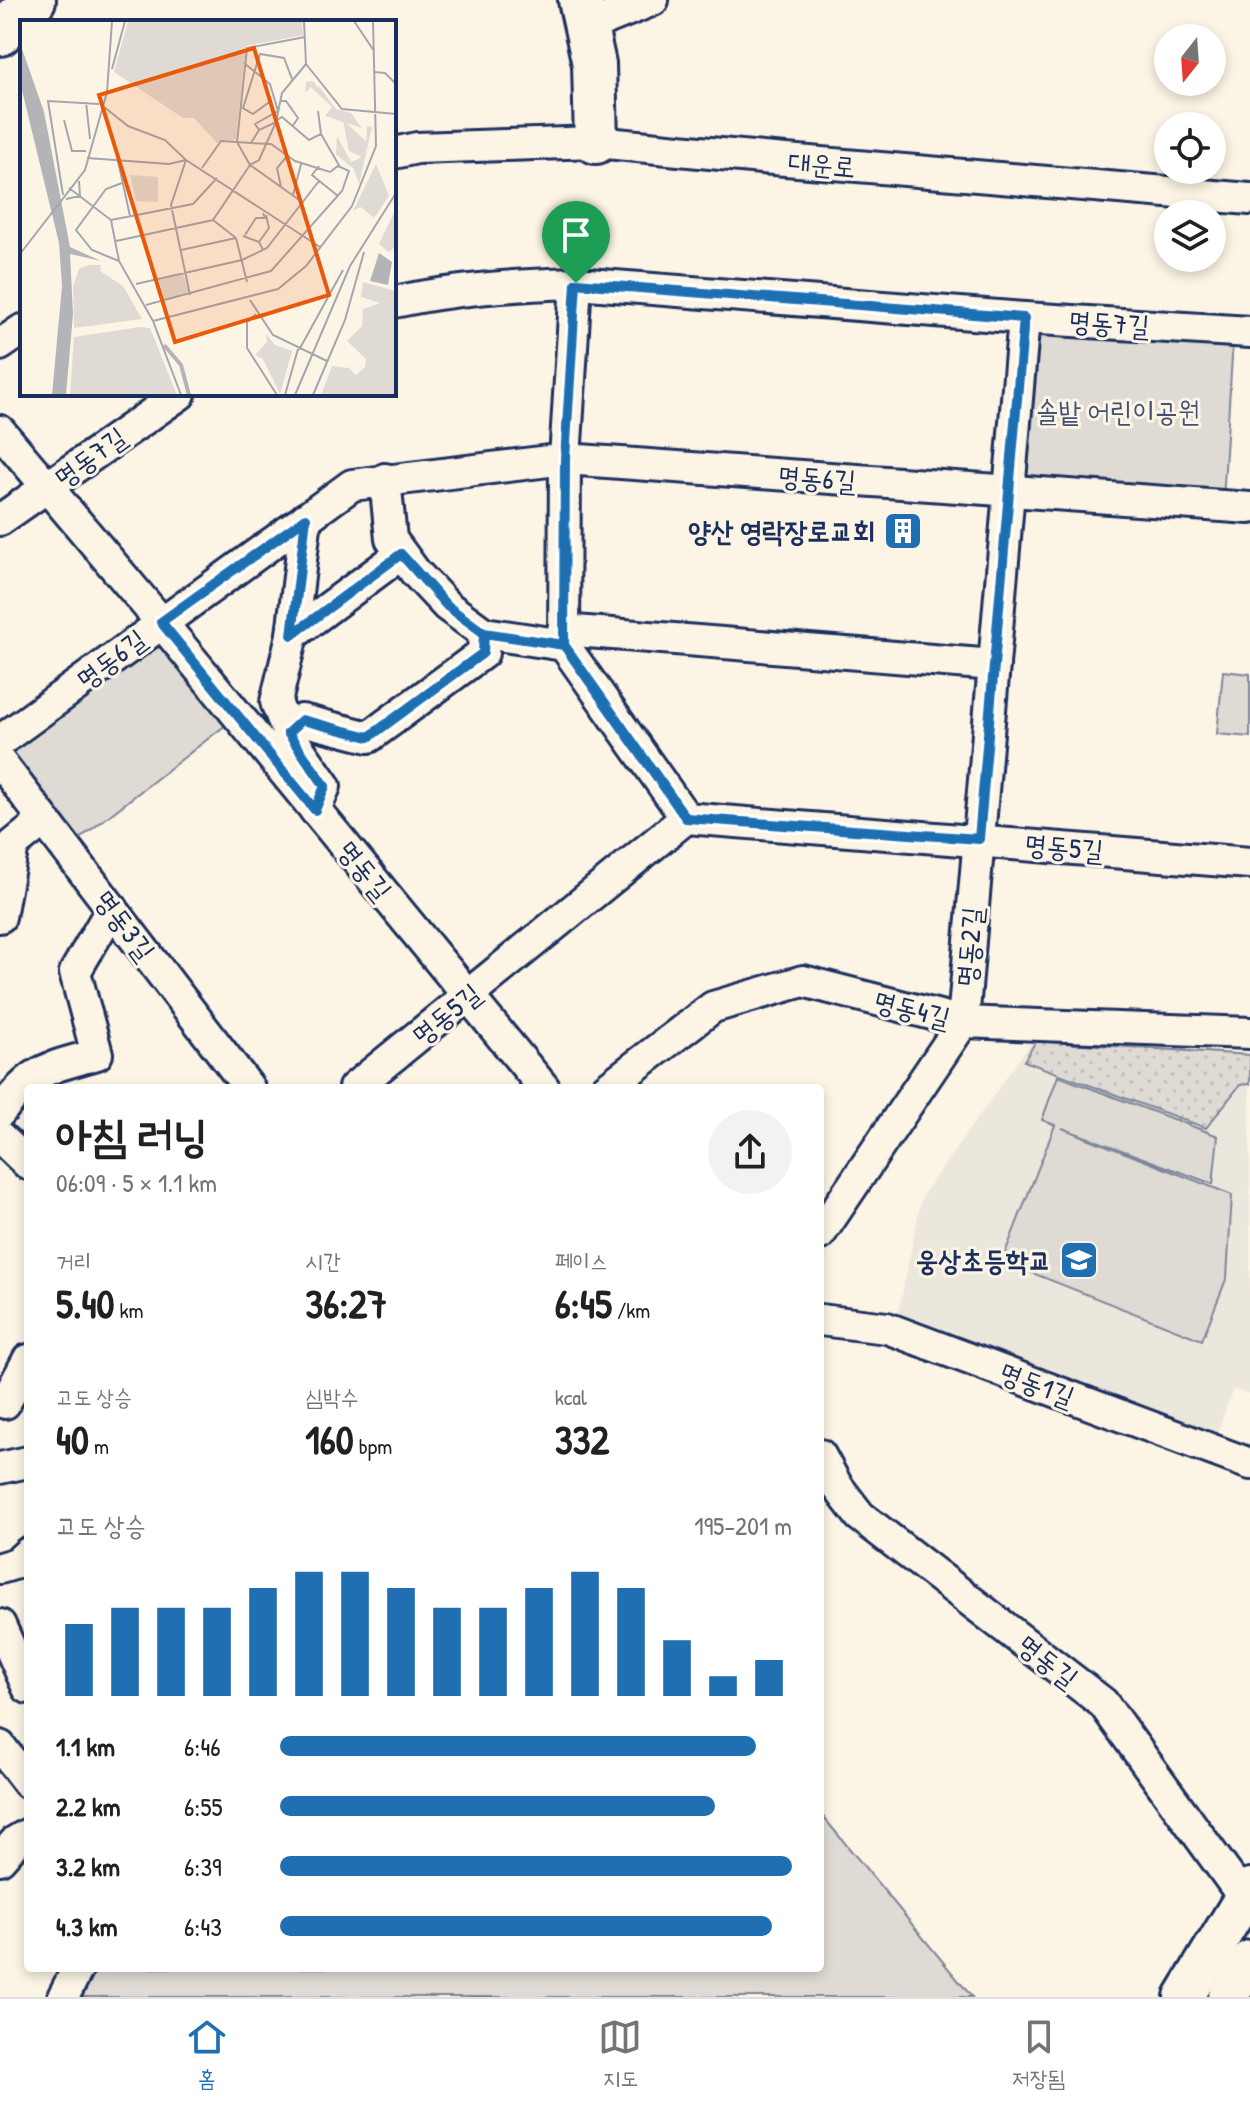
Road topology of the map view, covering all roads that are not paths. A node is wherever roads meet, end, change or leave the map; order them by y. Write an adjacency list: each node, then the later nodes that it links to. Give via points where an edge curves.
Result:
1 (34, 0): 4 (highway)
2 (653, 0): 3 (street)
3 (583, 14): 5 (highway, via 594,64)
4 (0, 34)
5 (596, 142): 6 (street, 대운로); 7 (street, 대운로)
6 (396, 153)
7 (1250, 199)
8 (576, 283): 9 (street, 명동7길, via 502,285); 10 (street, 명동7길); 16 (street)
9 (396, 302)
10 (1024, 318): 12 (street, 명동7길); 19 (street, 명동2길)
11 (20, 331): 13 (street)
12 (1250, 332)
13 (0, 345)
14 (177, 396): 18 (street, 명동7길)
15 (0, 431): 18 (street, 명동길)
16 (565, 459): 17 (street, 명동6길); 19 (street, 명동6길); 27 (street)
17 (385, 479): 21 (street, 명동6길, via 352,485); 23 (street, via 391,539)
18 (47, 489): 22 (street, 명동7길); 24 (street, 명동길)
19 (1009, 492): 20 (street, 명동6길); 28 (street, 명동2길)
20 (1250, 508)
21 (306, 518): 24 (street, 명동6길); 26 (street)
22 (0, 520)
23 (401, 554): 25 (street, via 447,606); 26 (street)
24 (161, 622): 30 (street, 명동6길); 32 (street, 명동길)
25 (484, 633): 27 (street); 29 (street, via 483,653 369,737 302,720)
26 (292, 635): 29 (street, via 276,702)
27 (564, 638): 28 (street); 33 (street)
28 (994, 665): 35 (street, 명동2길)
29 (288, 733): 32 (street, via 325,786)
30 (0, 741)
31 (0, 762): 34 (street, 명동3길)
32 (315, 810): 39 (street, 명동길)
33 (686, 818): 35 (street, 명동5길); 39 (street, 명동5길)
34 (44, 820): 37 (street, 명동3길); 38 (street, via 13,845)
35 (979, 839): 36 (street, 명동5길); 40 (street, 명동2길)
36 (1250, 863)
37 (112, 908): 42 (street, 명동3길); 46 (street, via 75,972 97,1054 38,1071)
38 (0, 917)
39 (468, 996): 43 (street, 명동5길); 44 (street, 명동길)
40 (963, 1022): 41 (street, 명동4길); 45 (street, 명동4길, via 803,981 713,1007); 49 (street, 명동2길)
41 (1250, 1033)
42 (246, 1084)
43 (359, 1084)
44 (541, 1084)
45 (612, 1084)
46 (0, 1112)
47 (0, 1137): 48 (street)
48 (24, 1160)
49 (824, 1228)
50 (824, 1320): 55 (street, 명동1길, via 887,1328)
51 (24, 1370): 52 (street)
52 (11, 1404)
53 (824, 1462): 65 (street, 명동길, via 860,1516 1103,1703)
54 (24, 1463): 56 (street)
55 (1250, 1464)
56 (0, 1468)
57 (24, 1557): 58 (street)
58 (0, 1568)
59 (0, 1625): 60 (street)
60 (24, 1679)
61 (0, 1746): 62 (street)
62 (24, 1778)
63 (24, 1836): 64 (street)
64 (0, 1859)
65 (1247, 1893): 69 (main road)
66 (1250, 1960): 70 (main road)
67 (76, 1972): 68 (street)
68 (63, 1997)
69 (1184, 1997)
70 (1228, 1997)

